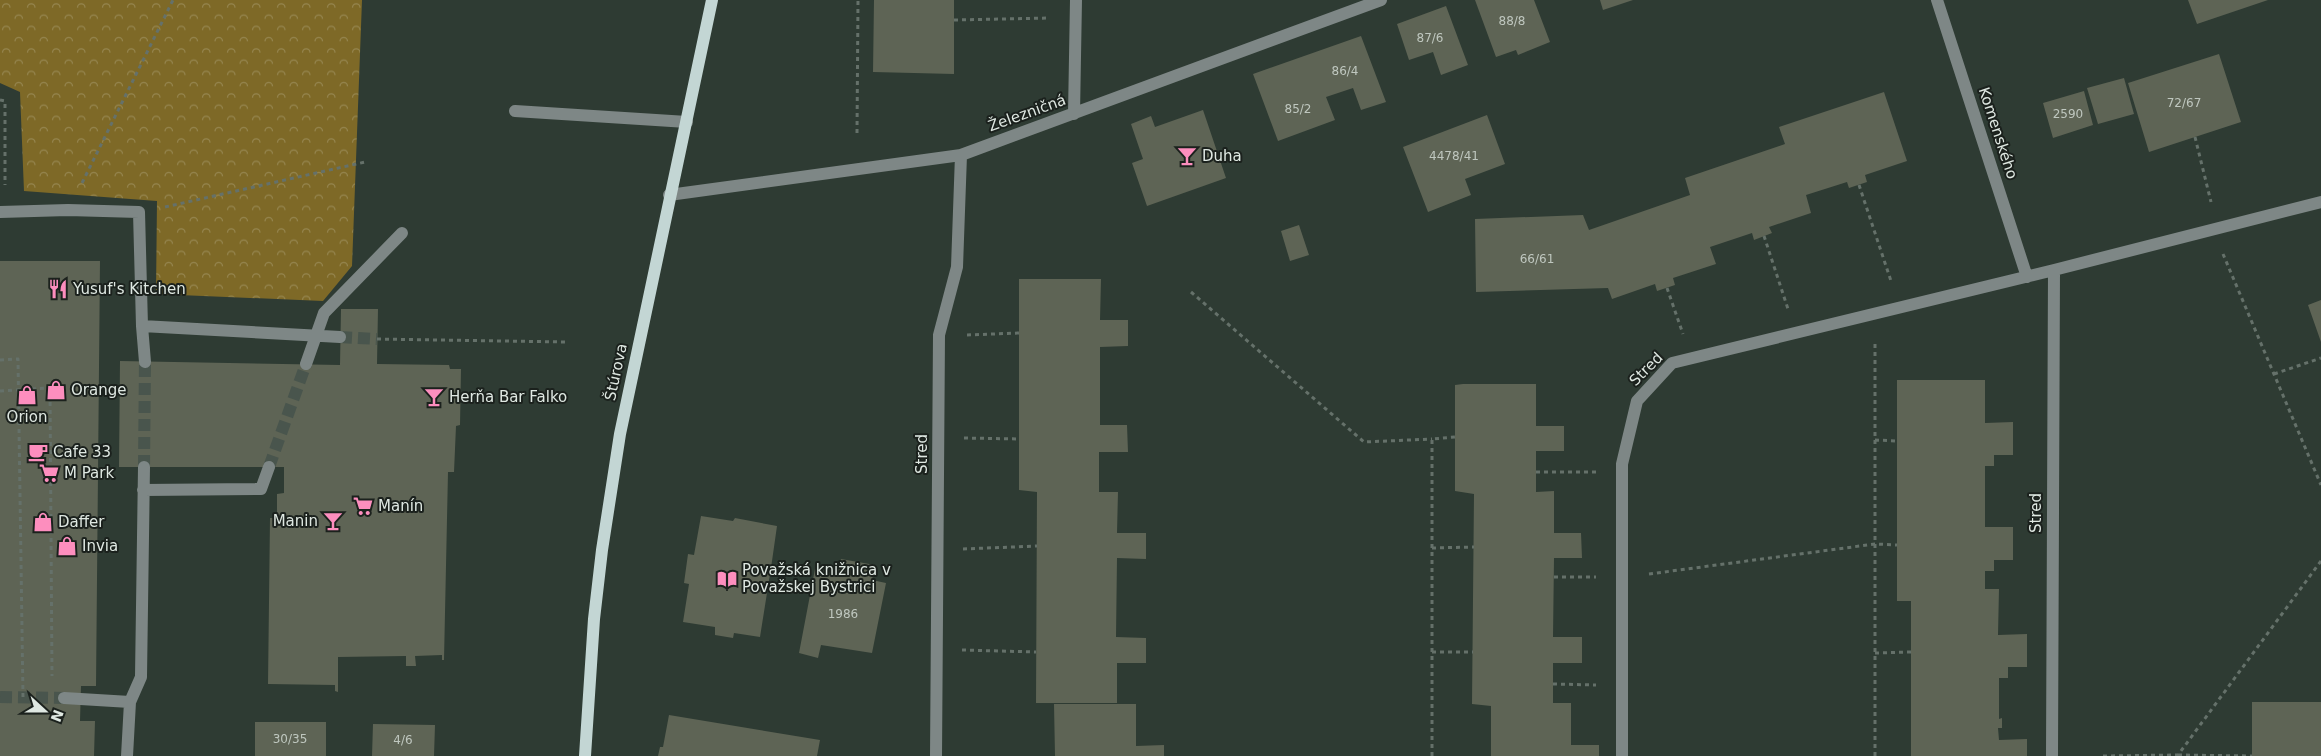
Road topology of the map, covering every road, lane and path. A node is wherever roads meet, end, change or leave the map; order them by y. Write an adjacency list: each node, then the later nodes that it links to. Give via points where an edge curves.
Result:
1 (173, 0): 20 (path)
2 (712, 0): 12 (main road, Štúrova)
3 (858, 0): 13 (path)
4 (1076, 0): 7 (street)
5 (1381, 0): 11 (street, Železničná)
6 (1937, 0): 27 (street, Komenského)
7 (1075, 17): 8 (path); 11 (street)
8 (954, 20)
9 (0, 100): 21 (path, via 5,101)
10 (515, 111): 12 (street)
11 (1074, 114): 15 (street, Železničná)
12 (687, 122): 18 (main road, Štúrova)
13 (856, 133)
14 (2195, 137): 23 (path)
15 (961, 155): 18 (street, Železničná); 35 (street, Stred, via 956,267)
16 (365, 162): 22 (path)
17 (1859, 185): 30 (path)
18 (669, 195): 84 (main road, Štúrova, via 620,434 602,550)
19 (2321, 202): 23 (street, Stred)
20 (68, 210): 21 (street); 22 (street)
21 (3, 212)
22 (139, 212): 32 (street)
23 (2217, 228): 26 (street, Stred); 45 (path, via 2219,246)
24 (402, 233): 36 (street, via 324,312)
25 (1764, 236): 34 (path)
26 (2054, 270): 27 (street, Stred); 89 (street, Stred)
27 (2028, 277): 30 (street, Stred)
28 (1667, 288): 40 (path)
29 (1191, 292): 50 (path, via 1364,442)
30 (1900, 308): 31 (street, Stred)
31 (1875, 314): 34 (street, Stred); 52 (path)
32 (142, 326): 36 (street); 43 (street)
33 (1019, 333): 35 (path)
34 (1796, 333): 40 (street, Stred)
35 (939, 335): 49 (street, Stred)
36 (315, 337): 37 (street); 44 (street)
37 (340, 337)
38 (377, 339): 39 (path)
39 (565, 342)
40 (1691, 358): 57 (street, Stred, via 1672,363 1637,401)
41 (2321, 358): 45 (path)
42 (0, 360): 46 (path, via 18,359)
43 (144, 362)
44 (306, 364)
45 (2274, 374): 58 (path)
46 (19, 390): 47 (path); 75 (path, via 50,388); 78 (path)
47 (0, 391)
48 (1455, 437): 50 (path)
49 (938, 438): 51 (path); 65 (street, Stred)
50 (1432, 438): 64 (path)
51 (1019, 439)
52 (1875, 440): 53 (path); 60 (path)
53 (1897, 441)
54 (144, 467): 59 (street)
55 (269, 467): 59 (street, via 261,489)
56 (1536, 472): 57 (path)
57 (1622, 473): 68 (street, Stred)
58 (2321, 485)
59 (143, 490): 80 (street, via 140,677)
60 (1875, 544): 61 (path); 68 (path); 74 (path)
61 (1897, 545)
62 (1037, 546): 65 (path)
63 (1474, 547): 64 (path)
64 (1432, 548): 71 (path)
65 (938, 549): 69 (street, Stred)
66 (2321, 561): 81 (path)
67 (1554, 577): 68 (path)
68 (1622, 578): 77 (street, Stred)
69 (937, 650): 70 (path); 85 (street, Stred)
70 (1036, 652)
71 (1432, 652): 72 (path); 86 (path)
72 (1473, 652)
73 (1911, 652): 74 (path)
74 (1875, 653): 88 (path)
75 (52, 678)
76 (1553, 684): 77 (path)
77 (1622, 685): 87 (street, Stred)
78 (23, 697)
79 (64, 698): 80 (street)
80 (130, 702): 83 (street)
81 (2178, 755): 82 (path); 90 (path)
82 (2212, 755): 91 (path)
83 (127, 756)
84 (585, 756)
85 (936, 756)
86 (1432, 756)
87 (1622, 756)
88 (1875, 756)
89 (2052, 756)
90 (2102, 756)
91 (2252, 756)

